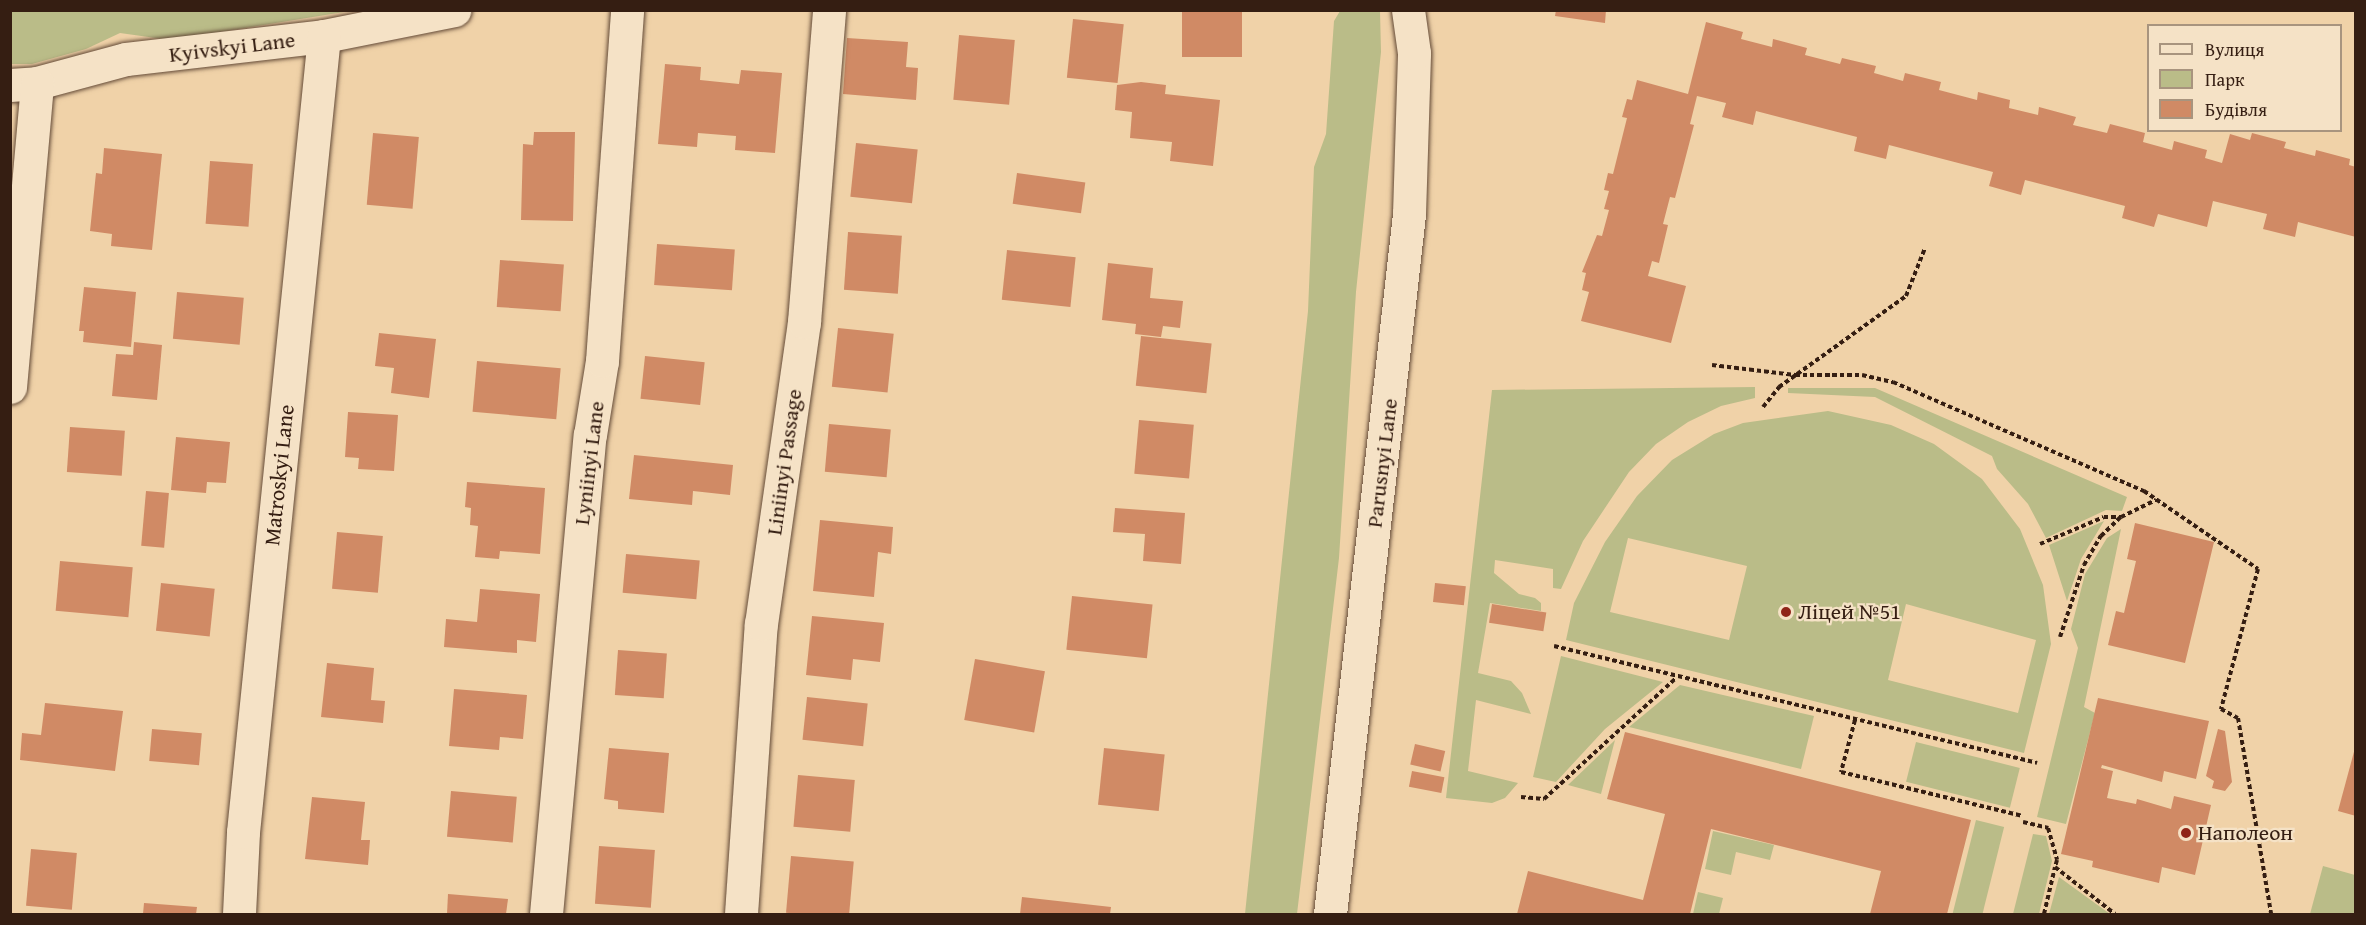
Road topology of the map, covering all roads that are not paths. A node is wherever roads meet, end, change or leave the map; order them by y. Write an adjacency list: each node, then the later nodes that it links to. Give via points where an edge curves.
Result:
1 (454, 10): 5 (street, Kyivskyi Lane)
2 (627, 10): 9 (street, Lyniinyi Lane, via 602,361 589,447)
3 (829, 10): 10 (street, Liniinyi Passage, via 804,322 761,624)
4 (1408, 10): 11 (street, Parusnyi Lane, via 1413,53 1409,214)
5 (324, 36): 6 (street, Kyivskyi Lane, via 126,59); 8 (street, Matroskyi Lane, via 243,832)
6 (24, 84): 7 (street)
7 (10, 387)
8 (240, 915)
9 (546, 915)
10 (741, 915)
11 (1330, 915)

